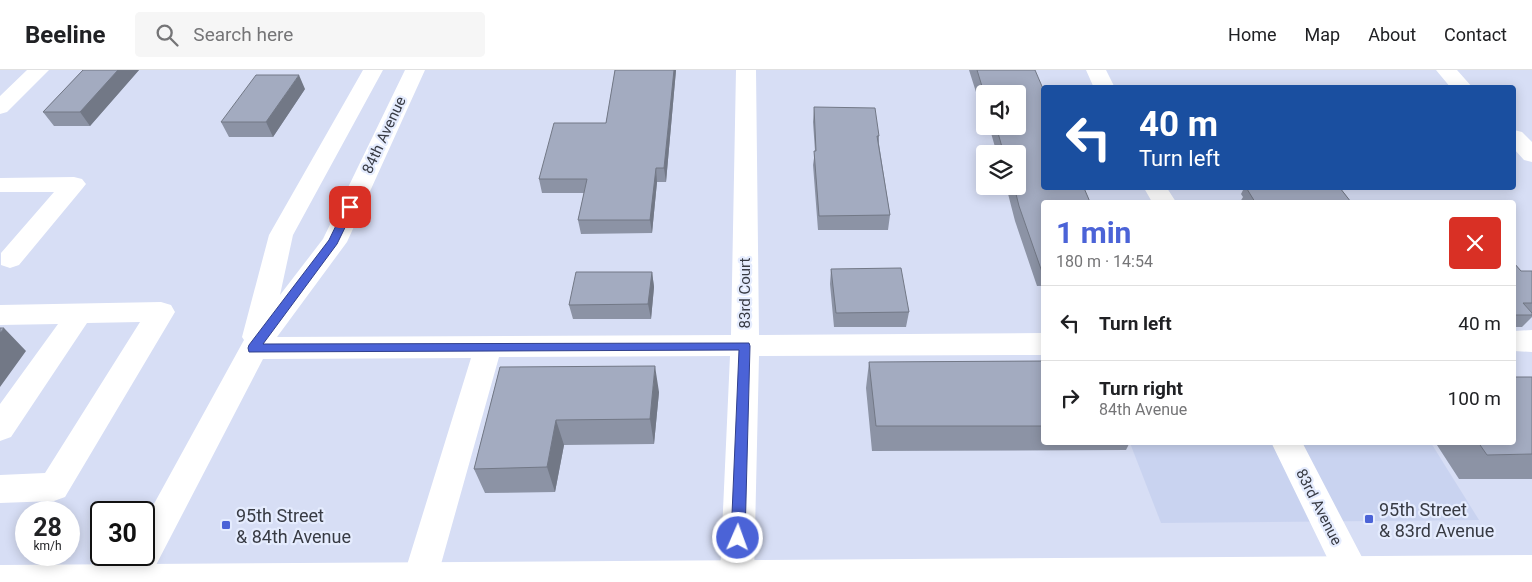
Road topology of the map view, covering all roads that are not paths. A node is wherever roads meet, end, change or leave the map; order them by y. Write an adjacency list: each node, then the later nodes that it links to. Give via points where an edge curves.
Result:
1 (39, 70): 9 (street)
2 (373, 70): 21 (street, 84th Avenue, via 281,235)
3 (415, 70): 21 (street, 84th Avenue, via 334,242)
4 (746, 70): 19 (street, 83rd Court)
5 (1096, 70): 7 (street)
6 (1446, 70): 8 (street)
7 (1104, 85)
8 (1460, 85)
9 (0, 108)
10 (1516, 139): 11 (street)
11 (1532, 155)
12 (0, 185): 13 (street, via 74,184)
13 (10, 258)
14 (80, 313): 15 (street); 22 (street); 24 (street, via 161,312 54,487)
15 (0, 315)
16 (1516, 341): 17 (street)
17 (1532, 341)
18 (1041, 344): 19 (street)
19 (744, 346): 20 (street); 30 (street, 83rd Court)
20 (488, 347): 21 (street); 33 (street)
21 (254, 348): 25 (street, 84th Avenue)
22 (0, 428)
23 (1288, 445): 29 (street, 83rd Avenue)
24 (0, 488)
25 (155, 533)
26 (155, 564): 33 (street)
27 (116, 566): 36 (street)
28 (1532, 571): 32 (street)
29 (1352, 572): 31 (street); 32 (street)
30 (737, 576): 33 (street); 34 (street)
31 (1288, 577): 35 (street)
32 (1397, 577)
33 (420, 578)
34 (828, 579): 35 (street)
35 (920, 579)
36 (0, 581)

